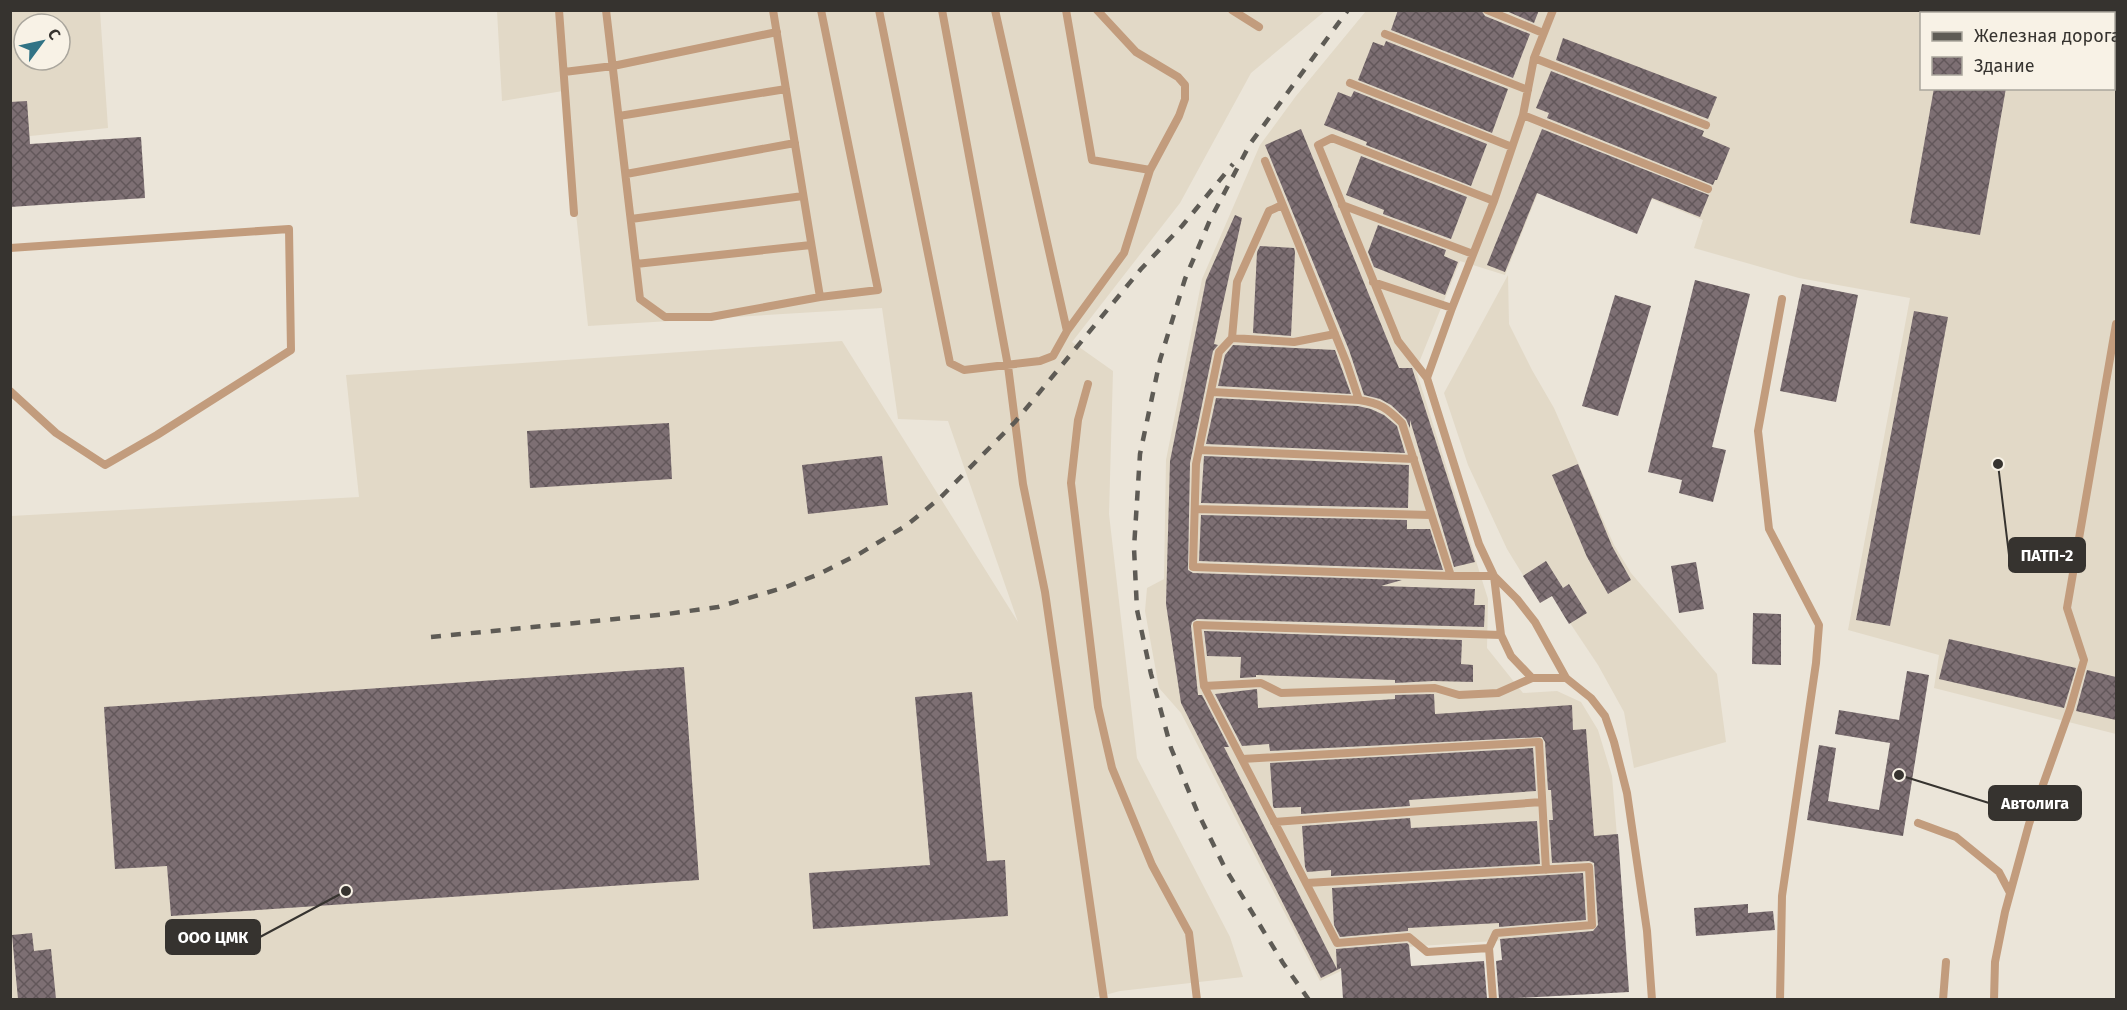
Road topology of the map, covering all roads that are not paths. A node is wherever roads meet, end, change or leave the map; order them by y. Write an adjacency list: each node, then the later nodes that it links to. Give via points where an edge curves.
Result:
1 (559, 10): 19 (lane)
2 (606, 10): 18 (lane)
3 (773, 10): 14 (lane)
4 (821, 10): 43 (lane, via 878,290)
5 (879, 10): 50 (lane, via 950,363 964,370)
6 (942, 10): 50 (lane)
7 (994, 10): 47 (lane)
8 (1066, 10): 29 (lane, via 1092,160)
9 (1097, 10): 29 (lane, via 1136,52 1179,77 1185,85 1179,116)
10 (1232, 10): 13 (lane)
11 (1486, 10): 15 (lane)
12 (1554, 10): 15 (lane)
13 (1259, 27)
14 (777, 32): 18 (lane); 21 (lane)
15 (1543, 33): 17 (lane)
16 (1385, 34): 22 (lane)
17 (1534, 58): 22 (lane); 25 (lane)
18 (613, 66): 19 (lane); 24 (lane)
19 (564, 72): 36 (lane)
20 (1350, 83): 27 (lane)
21 (786, 88): 24 (lane); 26 (lane)
22 (1528, 90): 23 (lane)
23 (1523, 115): 27 (lane); 31 (lane)
24 (619, 116): 30 (lane)
25 (1706, 125)
26 (795, 143): 30 (lane); 32 (lane)
27 (1512, 147): 33 (lane)
28 (1264, 161): 34 (lane)
29 (1150, 170): 47 (lane, via 1124,253)
30 (626, 174): 37 (lane)
31 (1708, 189)
32 (803, 196): 37 (lane); 38 (lane)
33 (1494, 201): 35 (lane, via 1332,138 1318,145); 40 (lane)
34 (1282, 205): 48 (lane); 49 (lane, via 1269,211 1237,282)
35 (1342, 205): 40 (lane); 42 (lane)
36 (574, 213)
37 (631, 219): 41 (lane)
38 (811, 245): 41 (lane); 43 (lane)
39 (10, 248): 53 (lane, via 289,229 291,350 105,465 56,433)
40 (1473, 254): 45 (lane)
41 (636, 264): 43 (lane, via 640,299 665,317 711,317)
42 (1373, 282): 45 (lane); 51 (lane, via 1398,342)
43 (820, 297)
44 (1782, 300): 79 (lane, via 1758,431 1769,529 1819,625 1782,896)
45 (1452, 308): 51 (lane)
46 (2116, 324): 72 (lane, via 2067,608 2084,660)
47 (1067, 332): 50 (lane, via 1053,356)
48 (1335, 334): 49 (lane, via 1294,342); 55 (lane)
49 (1232, 338): 54 (lane, via 1218,352)
50 (1008, 366): 75 (lane)
51 (1427, 378): 61 (lane, via 1479,544)
52 (1088, 384): 76 (lane, via 1078,420 1071,483 1098,707 1112,768 1152,865 1188,933)
53 (10, 391)
54 (1212, 392): 55 (lane); 56 (lane)
55 (1359, 400): 57 (lane, via 1376,402 1402,423)
56 (1200, 450): 57 (lane); 58 (lane)
57 (1414, 459): 59 (lane)
58 (1195, 509): 59 (lane); 60 (lane, via 1193,567)
59 (1431, 515): 60 (lane)
60 (1451, 576): 61 (lane)
61 (1494, 576): 62 (lane); 64 (lane, via 1535,621)
62 (1501, 635): 63 (lane, via 1511,656); 65 (lane, via 1197,625)
63 (1532, 678): 64 (lane); 65 (lane, via 1498,693 1459,695 1435,688 1281,693 1261,683)
64 (1566, 678): 78 (lane, via 1592,698 1605,716 1614,742 1627,793 1647,931)
65 (1204, 686): 66 (lane)
66 (1242, 759): 67 (lane, via 1539,742); 68 (lane)
67 (1542, 801): 68 (lane); 70 (lane)
68 (1274, 822): 71 (lane)
69 (1918, 823): 72 (lane, via 1956,837 1999,872)
70 (1546, 870): 71 (lane); 73 (lane, via 1588,867 1592,925 1496,933)
71 (1306, 883): 73 (lane, via 1337,943 1409,937 1427,952)
72 (2010, 893): 81 (lane, via 1995,962)
73 (1489, 948): 77 (lane)
74 (1946, 962): 80 (lane)
75 (1104, 999)
76 (1197, 999)
77 (1493, 999)
78 (1652, 999)
79 (1780, 999)
80 (1943, 999)
81 (1994, 999)

